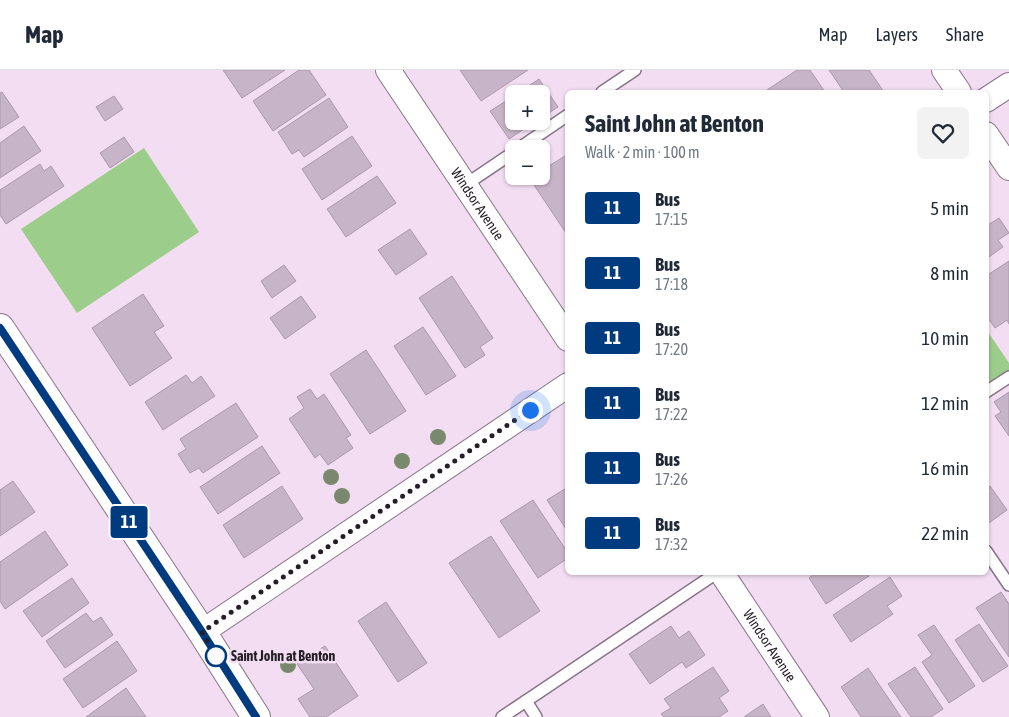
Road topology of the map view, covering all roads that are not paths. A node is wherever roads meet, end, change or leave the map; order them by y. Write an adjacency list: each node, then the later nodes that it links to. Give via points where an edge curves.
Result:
1 (388, 70): 13 (street, Windsor Avenue)
2 (635, 70): 5 (lane)
3 (944, 70): 6 (street)
4 (1009, 85): 7 (street)
5 (605, 90)
6 (958, 90)
7 (989, 98)
8 (565, 118): 10 (lane)
9 (989, 138): 12 (street)
10 (532, 140)
11 (505, 158): 13 (lane)
12 (1009, 168)
13 (464, 185): 15 (street, Windsor Avenue)
14 (0, 328): 23 (street)
15 (565, 335)
16 (1009, 377): 18 (lane)
17 (565, 387): 23 (street)
18 (989, 390)
19 (989, 555): 22 (lane)
20 (715, 575): 24 (lane)
21 (721, 575): 28 (street, Windsor Avenue)
22 (1009, 585)
23 (202, 632): 25 (street)
24 (526, 701): 26 (lane); 27 (lane)
25 (256, 717)
26 (502, 717)
27 (536, 717)
28 (817, 717)

